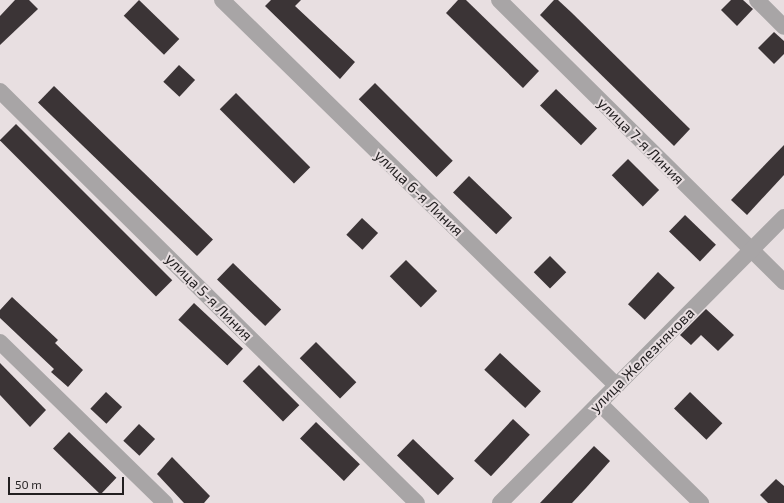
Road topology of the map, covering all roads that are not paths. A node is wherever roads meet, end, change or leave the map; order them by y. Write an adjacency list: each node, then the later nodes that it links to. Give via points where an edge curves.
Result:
1 (222, 0): 10 (street, улица 6-я Линия)
2 (499, 0): 7 (street, улица 7-я Линия)
3 (757, 0): 4 (street)
4 (784, 27)
5 (0, 91): 13 (street, улица 5-я Линия)
6 (784, 217): 7 (street, улица Железнякова)
7 (751, 250): 8 (street, улица 7-я Линия); 10 (street, улица Железнякова)
8 (784, 282)
9 (0, 342): 12 (street)
10 (617, 386): 11 (street, улица Железнякова)
11 (599, 403): 14 (street, улица Железнякова); 15 (street)
12 (165, 503)
13 (417, 503)
14 (500, 503)
15 (701, 503)

